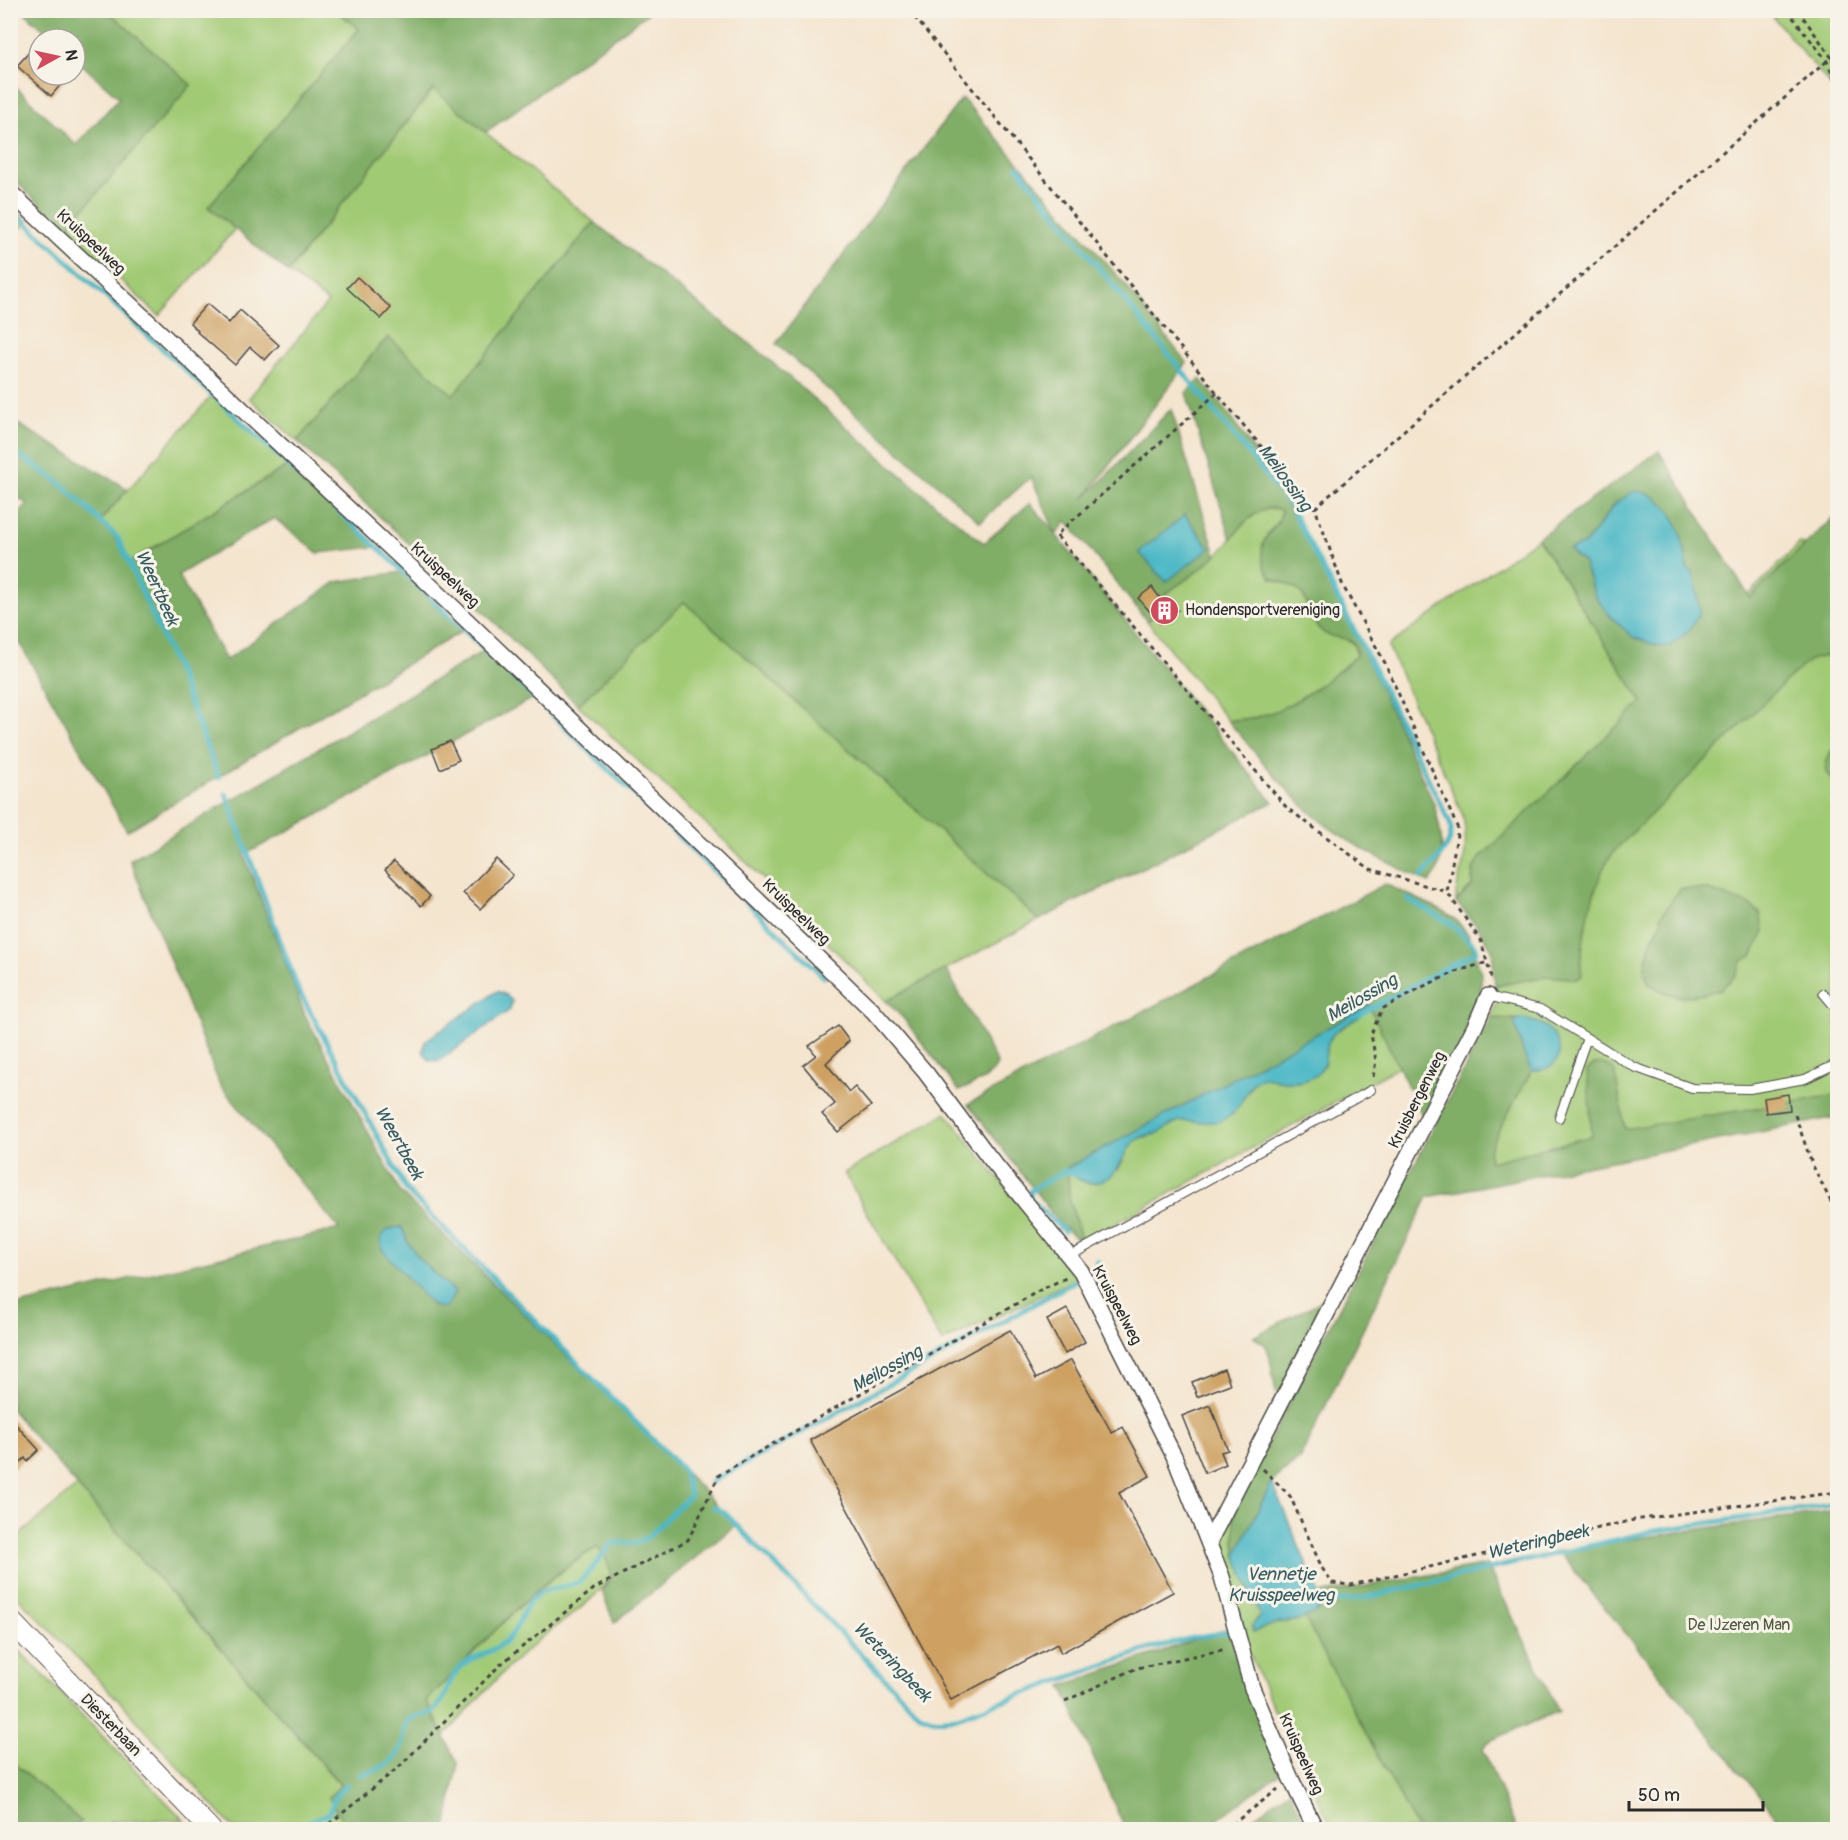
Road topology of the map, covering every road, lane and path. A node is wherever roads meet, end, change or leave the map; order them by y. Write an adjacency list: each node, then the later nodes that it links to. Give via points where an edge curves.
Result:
1 (909, 10): 10 (path)
2 (1787, 10): 6 (path)
3 (1798, 10): 5 (path)
4 (1838, 55): 5 (path)
5 (1832, 58): 6 (path); 7 (path)
6 (1827, 61): 8 (path); 11 (path)
7 (1838, 72)
8 (1838, 89)
9 (10, 192): 23 (street, Kruispeelweg, via 431,586 873,1011 926,1072)
10 (1216, 393): 11 (path); 12 (path, via 1056,535 1287,808 1370,869)
11 (1316, 508): 12 (path, via 1342,586 1385,663 1458,829)
12 (1447, 892): 13 (path, via 1481,940)
13 (1488, 962): 15 (path, via 1493,982); 19 (path, via 1449,975 1382,1009 1371,1034 1376,1062)
14 (1823, 993): 16 (lane)
15 (1488, 996): 17 (lane, via 1540,1009); 25 (street, Kruisbergenweg)
16 (1838, 1011)
17 (1587, 1038): 18 (lane, via 1634,1067 1692,1088 1750,1089 1805,1079); 21 (lane)
18 (1838, 1063)
19 (1371, 1090): 23 (lane)
20 (1796, 1115): 22 (path, via 1812,1164)
21 (1559, 1118)
22 (1838, 1216)
23 (1068, 1257): 24 (street, Kruispeelweg)
24 (1081, 1271): 27 (street, Kruispeelweg, via 1174,1456); 33 (path, via 1042,1289 719,1475 688,1540 595,1588 500,1665 400,1766)
25 (1253, 1459): 26 (path, via 1290,1496 1332,1583 1351,1585 1634,1520); 27 (street, Kruisbergenweg)
26 (1838, 1492)
27 (1209, 1542): 29 (street, Kruispeelweg)
28 (10, 1620): 32 (street, Diesterbaan)
29 (1240, 1646): 30 (path, via 1137,1668); 31 (street, Kruispeelweg, via 1252,1688)
30 (1065, 1701)
31 (1291, 1779): 34 (path); 35 (street, Kruispeelweg)
32 (211, 1830)
33 (322, 1830)
34 (1225, 1830)
35 (1316, 1830)

